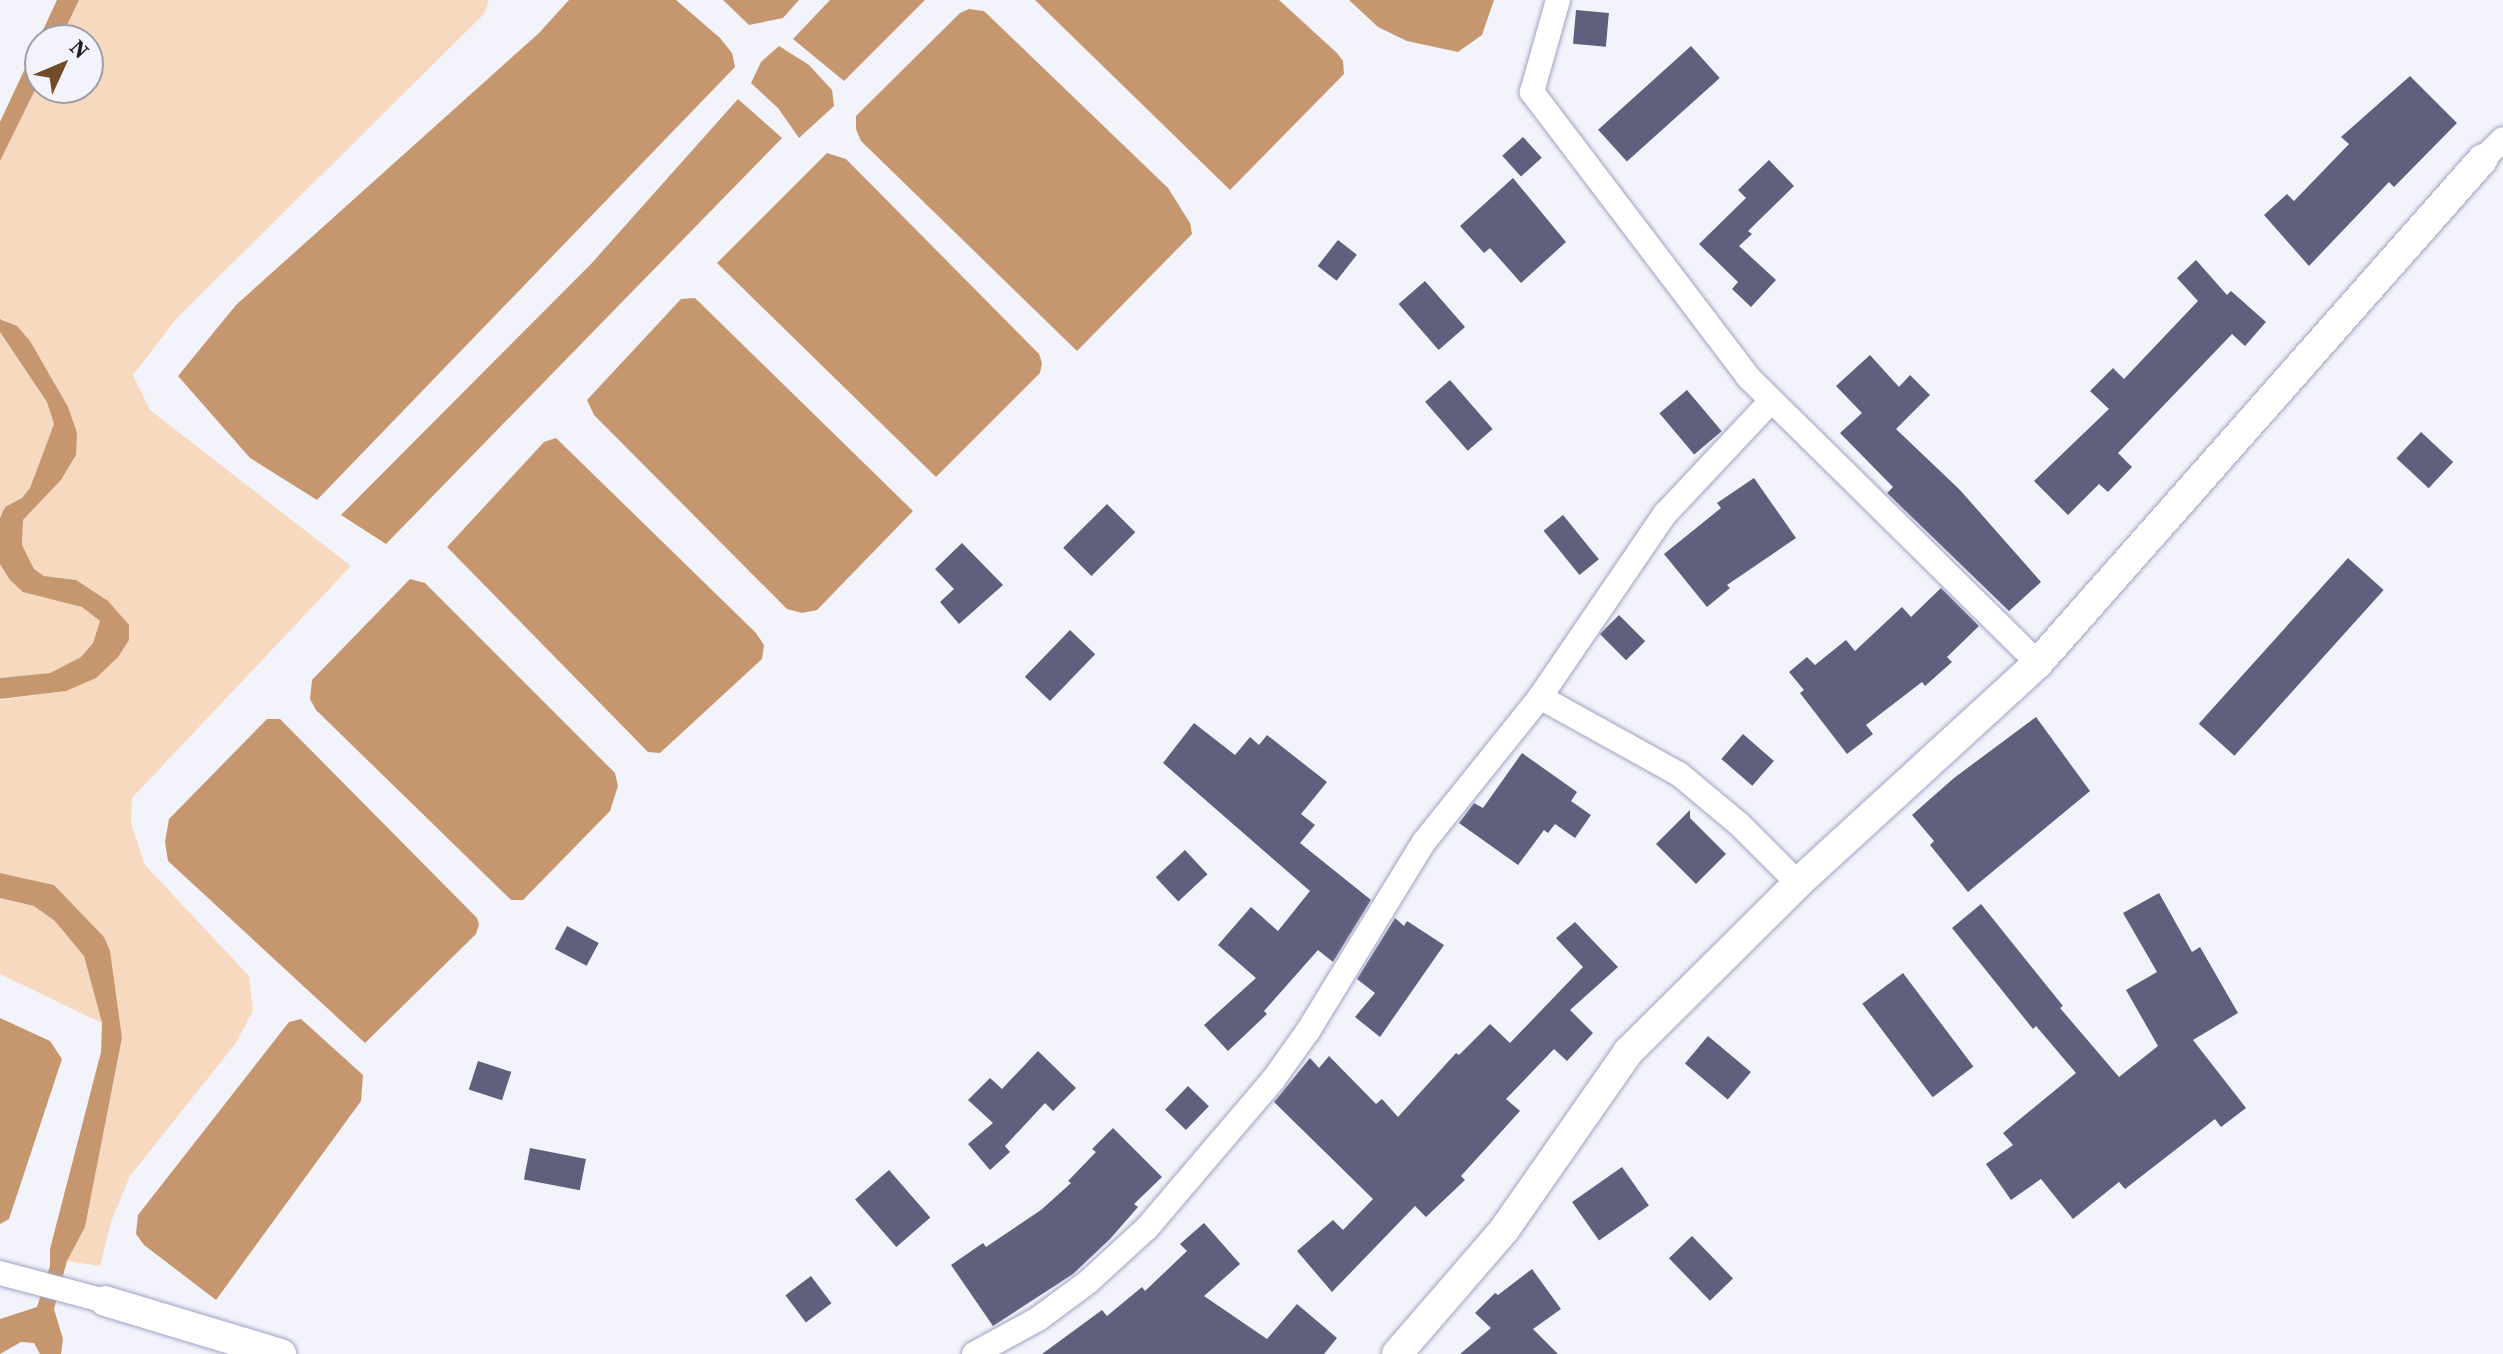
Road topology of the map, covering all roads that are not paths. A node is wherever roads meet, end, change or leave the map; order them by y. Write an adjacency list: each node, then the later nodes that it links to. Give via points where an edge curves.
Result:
1 (1558, 0): 3 (street, via 1532,92)
2 (2493, 149): 4 (street)
3 (1771, 401): 4 (street); 5 (street, via 1665,514)
4 (2038, 663): 6 (street)
5 (1540, 697): 6 (street, via 1679,774); 10 (street, via 1424,842 1273,1080 1147,1228 1038,1319)
6 (1798, 883): 11 (street, via 1628,1052 1504,1230)
7 (1, 1274): 8 (street)
8 (105, 1301): 9 (street)
9 (281, 1354)
10 (974, 1354)
11 (1397, 1354)

